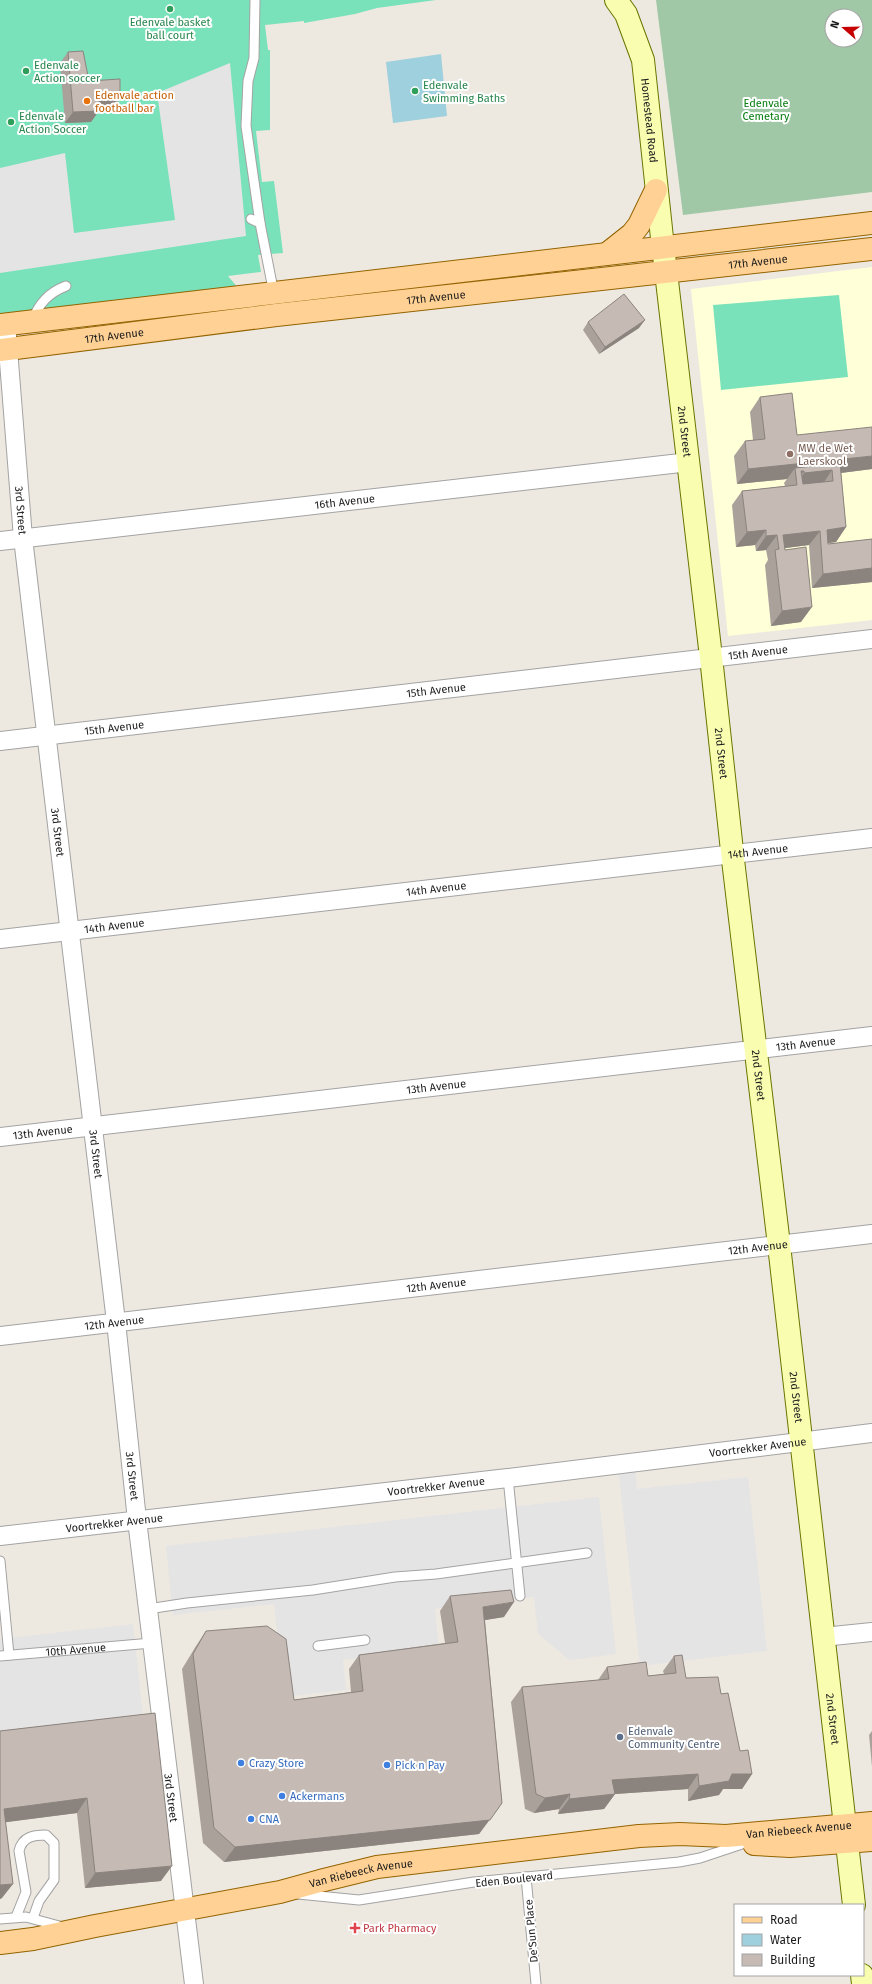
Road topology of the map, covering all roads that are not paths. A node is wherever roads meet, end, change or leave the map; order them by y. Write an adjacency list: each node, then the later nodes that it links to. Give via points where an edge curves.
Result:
1 (255, 0): 5 (lane, via 254,58 248,81 246,126)
2 (616, 0): 3 (main road, Homestead Road, via 626,14 643,60)
3 (656, 190): 7 (main road, Homestead Road); 9 (main road, via 639,225)
4 (251, 218): 5 (lane)
5 (260, 223): 12 (lane)
6 (872, 223): 7 (main road, 17th Avenue)
7 (663, 246): 9 (main road, 17th Avenue); 10 (main road, 2nd Street)
8 (872, 248): 10 (main road, 17th Avenue)
9 (608, 253): 12 (main road, 17th Avenue)
10 (667, 271): 12 (main road, 17th Avenue); 16 (main road, 2nd Street)
11 (66, 286): 13 (lane, via 57,289 43,300)
12 (275, 304): 13 (main road, 17th Avenue); 15 (main road, 17th Avenue)
13 (32, 320): 14 (main road, 17th Avenue)
14 (3, 324): 15 (street, 3rd Street)
15 (4, 350): 17 (street, 3rd Street)
16 (689, 462): 17 (street, 16th Avenue); 20 (main road, 2nd Street)
17 (23, 538): 18 (street, 16th Avenue); 21 (street, 3rd Street)
18 (0, 541)
19 (872, 639): 20 (street, 15th Avenue)
20 (712, 657): 21 (street, 15th Avenue); 24 (main road, 2nd Street)
21 (47, 736): 22 (street, 15th Avenue); 25 (street, 3rd Street)
22 (0, 741)
23 (872, 838): 24 (street, 14th Avenue)
24 (732, 854): 25 (street, 14th Avenue); 28 (main road, 2nd Street)
25 (69, 931): 26 (street, 14th Avenue); 29 (street, 3rd Street)
26 (0, 939)
27 (872, 1036): 28 (street, 13th Avenue)
28 (756, 1050): 29 (street, 13th Avenue); 32 (main road, 2nd Street)
29 (93, 1127): 30 (street, 13th Avenue); 33 (street, 3rd Street)
30 (0, 1137)
31 (872, 1234): 32 (street, 12th Avenue)
32 (779, 1245): 33 (street, 12th Avenue); 36 (main road, 2nd Street)
33 (116, 1322): 34 (street, 12th Avenue); 38 (street, 3rd Street)
34 (0, 1336)
35 (872, 1433): 36 (street, Voortrekker Avenue)
36 (801, 1441): 37 (street, Voortrekker Avenue); 46 (main road, 2nd Street)
37 (508, 1478): 38 (street, Voortrekker Avenue); 42 (lane)
38 (137, 1520): 39 (street, Voortrekker Avenue); 44 (street, 3rd Street)
39 (0, 1536)
40 (587, 1553): 42 (lane)
41 (0, 1561): 50 (lane)
42 (516, 1564): 43 (lane); 44 (lane)
43 (520, 1596)
44 (148, 1609): 48 (street, 3rd Street)
45 (872, 1632): 46 (street)
46 (823, 1638): 52 (main road, 2nd Street)
47 (365, 1640): 49 (lane)
48 (152, 1643): 50 (lane, 10th Avenue); 58 (street, 3rd Street)
49 (318, 1646)
50 (5, 1656)
51 (872, 1823): 52 (main road, Van Riebeeck Avenue)
52 (846, 1834): 53 (main road, Van Riebeeck Avenue); 54 (main road, Van Riebeeck Avenue); 57 (main road, 2nd Street)
53 (736, 1839): 55 (lane, Eden Boulevard, via 706,1856 679,1862); 56 (main road, Van Riebeeck Avenue, via 680,1834 639,1836 378,1867)
54 (872, 1840)
55 (526, 1877): 56 (lane, Eden Boulevard, via 474,1882 359,1900); 65 (lane, De'Sun Place)
56 (280, 1892): 58 (main road, Van Riebeeck Avenue)
57 (854, 1904)
58 (185, 1910): 62 (main road, Van Riebeeck Avenue); 64 (street, 3rd Street)
59 (16, 1917): 60 (lane); 60 (lane, via 26,1892 20,1844 26,1838 46,1835 54,1842 54,1880 39,1901); 61 (lane)
60 (33, 1918): 62 (lane)
61 (0, 1919)
62 (74, 1930): 63 (main road, Van Riebeeck Avenue)
63 (0, 1943)
64 (194, 1984)
65 (536, 1984)

